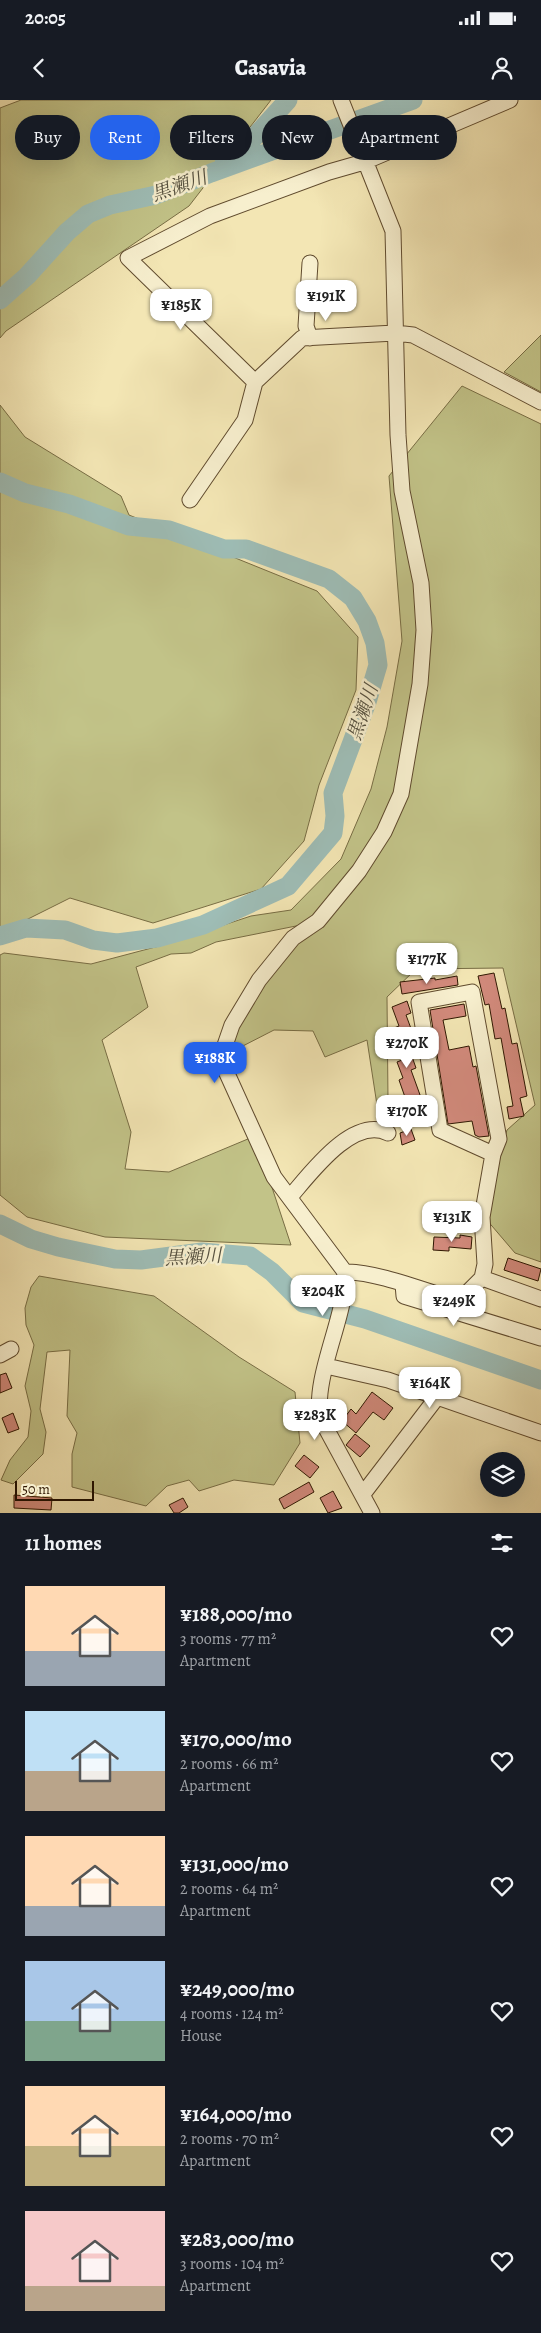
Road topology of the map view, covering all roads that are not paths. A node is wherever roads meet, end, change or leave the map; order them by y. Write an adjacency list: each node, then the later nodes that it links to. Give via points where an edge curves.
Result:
1 (341, 100): 3 (street)
2 (510, 100): 4 (street)
3 (347, 115)
4 (457, 121)
5 (360, 160): 10 (street, via 210,216 128,258)
6 (363, 160): 8 (street, via 393,231)
7 (310, 263): 9 (street, via 306,326)
8 (395, 333): 9 (street); 11 (street, via 413,335); 15 (street, via 402,491 421,583 424,630 420,684 400,794 384,832 364,863 318,921 293,938 259,980 232,1025 222,1051 225,1070 274,1177)
9 (310, 338): 10 (street, via 302,338)
10 (255, 382): 12 (street, via 245,420)
11 (541, 402)
12 (190, 500)
13 (388, 1133): 15 (street, via 373,1129 342,1142 329,1152)
14 (493, 1154): 14 (street, via 499,1139 472,992 419,1002 440,1130); 17 (street, via 482,1217 485,1264)
15 (290, 1197): 16 (street)
16 (344, 1276): 18 (street, via 353,1272); 21 (street, via 342,1302)
17 (482, 1278): 18 (street, via 459,1302); 19 (street)
18 (403, 1284): 20 (street, via 404,1296)
19 (541, 1299)
20 (541, 1338)
21 (326, 1362): 22 (street); 24 (street, via 318,1410)
22 (438, 1396): 23 (street); 24 (street)
23 (541, 1433)
24 (363, 1494): 25 (street)
25 (372, 1513)

